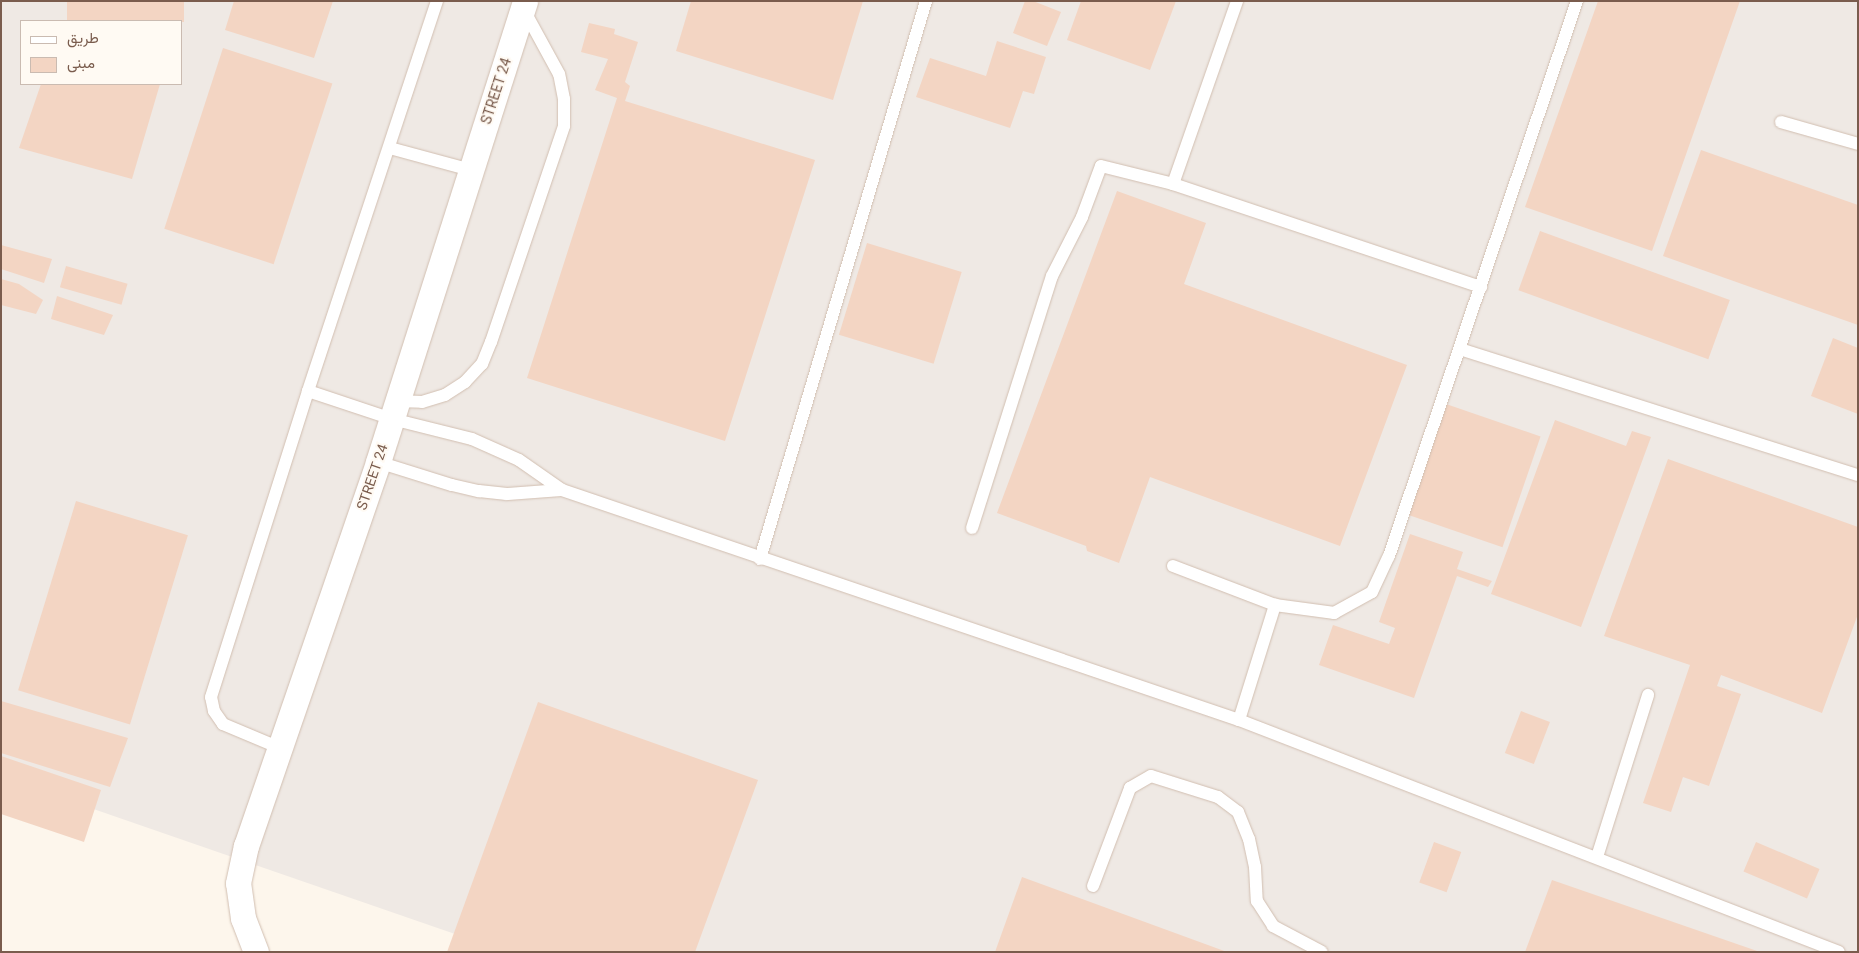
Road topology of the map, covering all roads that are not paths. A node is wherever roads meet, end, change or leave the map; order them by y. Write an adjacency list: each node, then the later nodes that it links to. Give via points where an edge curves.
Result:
1 (437, 1): 8 (lane)
2 (926, 1): 19 (lane)
3 (1236, 1): 10 (lane)
4 (1577, 1): 11 (lane)
5 (524, 5): 9 (street, STREET 24); 14 (lane, via 559,74 564,99 564,126 482,364 466,382 445,395)
6 (1780, 122): 7 (lane)
7 (1858, 144)
8 (390, 148): 9 (lane); 13 (lane)
9 (471, 170): 14 (street, STREET 24)
10 (1173, 184): 11 (lane); 18 (lane, via 1101,166 1082,217 1052,276)
11 (1481, 288): 12 (lane)
12 (1460, 349): 16 (lane); 21 (lane, via 1390,556 1372,592 1334,613)
13 (308, 391): 14 (lane); 24 (lane, via 211,697 214,712 223,724)
14 (394, 410): 15 (street, STREET 24); 17 (lane, via 496,448 542,474)
15 (378, 462): 17 (lane, via 479,491 507,494); 24 (street, STREET 24)
16 (1858, 475)
17 (562, 490): 19 (lane)
18 (972, 528)
19 (760, 559): 23 (lane)
20 (1173, 566): 21 (lane)
21 (1275, 605): 23 (lane)
22 (1648, 695): 25 (lane)
23 (1239, 720): 25 (lane)
24 (280, 748): 27 (street, STREET 24, via 246,846 238,883 243,918)
25 (1596, 857): 29 (lane)
26 (1093, 886): 28 (lane, via 1130,788 1151,776 1218,797 1238,812 1251,848 1257,901 1273,926)
27 (256, 952)
28 (1322, 952)
29 (1839, 952)

